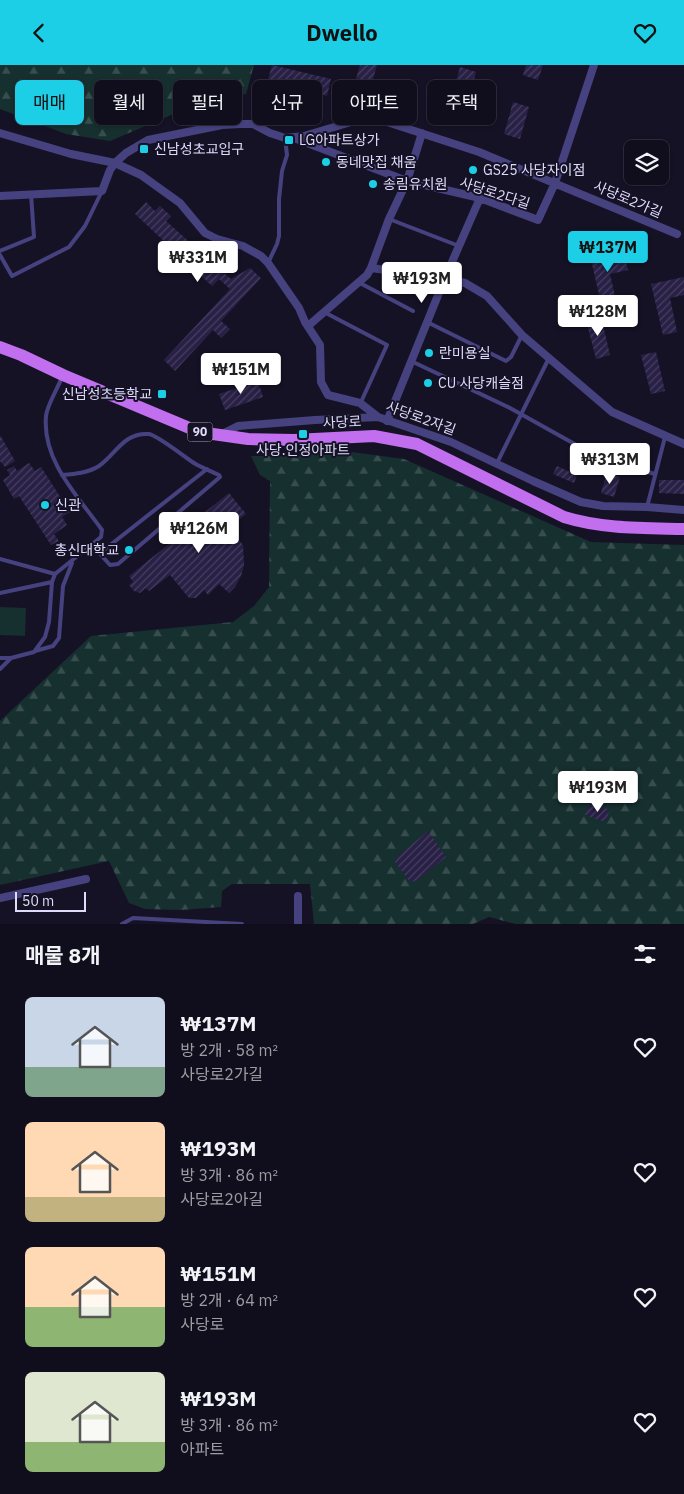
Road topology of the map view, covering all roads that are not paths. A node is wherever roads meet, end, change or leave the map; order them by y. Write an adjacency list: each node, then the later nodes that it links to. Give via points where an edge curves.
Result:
1 (594, 65): 7 (street)
2 (0, 133): 5 (street)
3 (422, 133): 4 (street, 사당로2가길, via 387,122 367,120); 6 (street); 7 (street, 사당로2가길, via 479,151)
4 (289, 138): 5 (street, via 253,124 222,125 148,140); 6 (street, 사당로2다길); 16 (lane, via 279,199 279,235)
5 (115, 163): 8 (street); 16 (street, 사당로2자길, via 140,175 180,203 205,233 243,246)
6 (407, 181): 11 (street, 사당로2다길); 12 (street)
7 (555, 183): 11 (street, 사당로2다길, via 538,220); 13 (street, 사당로2가길)
8 (102, 191): 9 (street); 15 (lane, via 85,226 69,247 12,276)
9 (31, 194): 10 (street); 15 (lane, via 34,237)
10 (0, 196)
11 (480, 198): 14 (street)
12 (389, 219): 14 (lane); 17 (street)
13 (677, 234)
14 (459, 246): 18 (street)
15 (0, 253)
16 (268, 263): 23 (street, 사당로2자길)
17 (371, 268): 18 (street); 19 (street)
18 (445, 278): 22 (street); 24 (street, via 465,283 488,297)
19 (358, 282): 20 (lane); 21 (street)
20 (413, 311)
21 (324, 312): 23 (street); 29 (lane, via 387,345)
22 (427, 322): 24 (lane, via 506,361); 27 (street)
23 (308, 326): 29 (street, 사당로2자길, via 320,345 323,389 328,395)
24 (522, 335): 26 (street)
25 (0, 347): 28 (main road, 사당로 / 90)
26 (549, 358): 30 (lane); 34 (street, via 612,412)
27 (411, 361): 30 (lane); 32 (street)
28 (63, 375): 33 (main road, 사당로 / 90, via 199,432); 39 (lane, via 46,415 47,439 54,463)
29 (360, 403): 31 (street, 사당로2자길)
30 (521, 414): 36 (lane); 38 (lane, via 611,462)
31 (378, 417): 32 (street, 사당로2자길); 33 (street, via 238,426)
32 (387, 421): 36 (street, 사당로2자길, via 451,442)
33 (219, 435): 42 (main road, 사당로 / 90, via 248,439 374,436 417,443 564,517 608,527)
34 (665, 437): 35 (street); 38 (lane)
35 (684, 444)
36 (496, 464): 40 (street, 사당로2자길, via 582,502)
37 (207, 469): 39 (lane, via 150,434 133,437 119,445 98,466 80,474); 44 (lane); 44 (lane, via 219,475 218,480 118,563 110,565)
38 (655, 474): 40 (lane)
39 (62, 475): 43 (lane, via 102,530 101,537)
40 (647, 507): 41 (street, 사당로2자길)
41 (684, 510)
42 (684, 529)
43 (93, 545): 44 (lane); 46 (lane)
44 (100, 553)
45 (0, 559): 47 (lane)
46 (72, 563): 47 (lane); 50 (lane, via 63,586 59,637 53,646)
47 (56, 574): 48 (lane)
48 (52, 582): 49 (lane); 50 (lane, via 49,622 45,637)
49 (0, 593)
50 (34, 652): 52 (lane)
51 (0, 658): 52 (lane)
52 (11, 658): 53 (lane)
53 (0, 669)
54 (86, 879): 56 (street)
55 (298, 896): 59 (street)
56 (0, 898)
57 (122, 924): 58 (lane, via 133,918)
58 (242, 924)
59 (298, 924)

